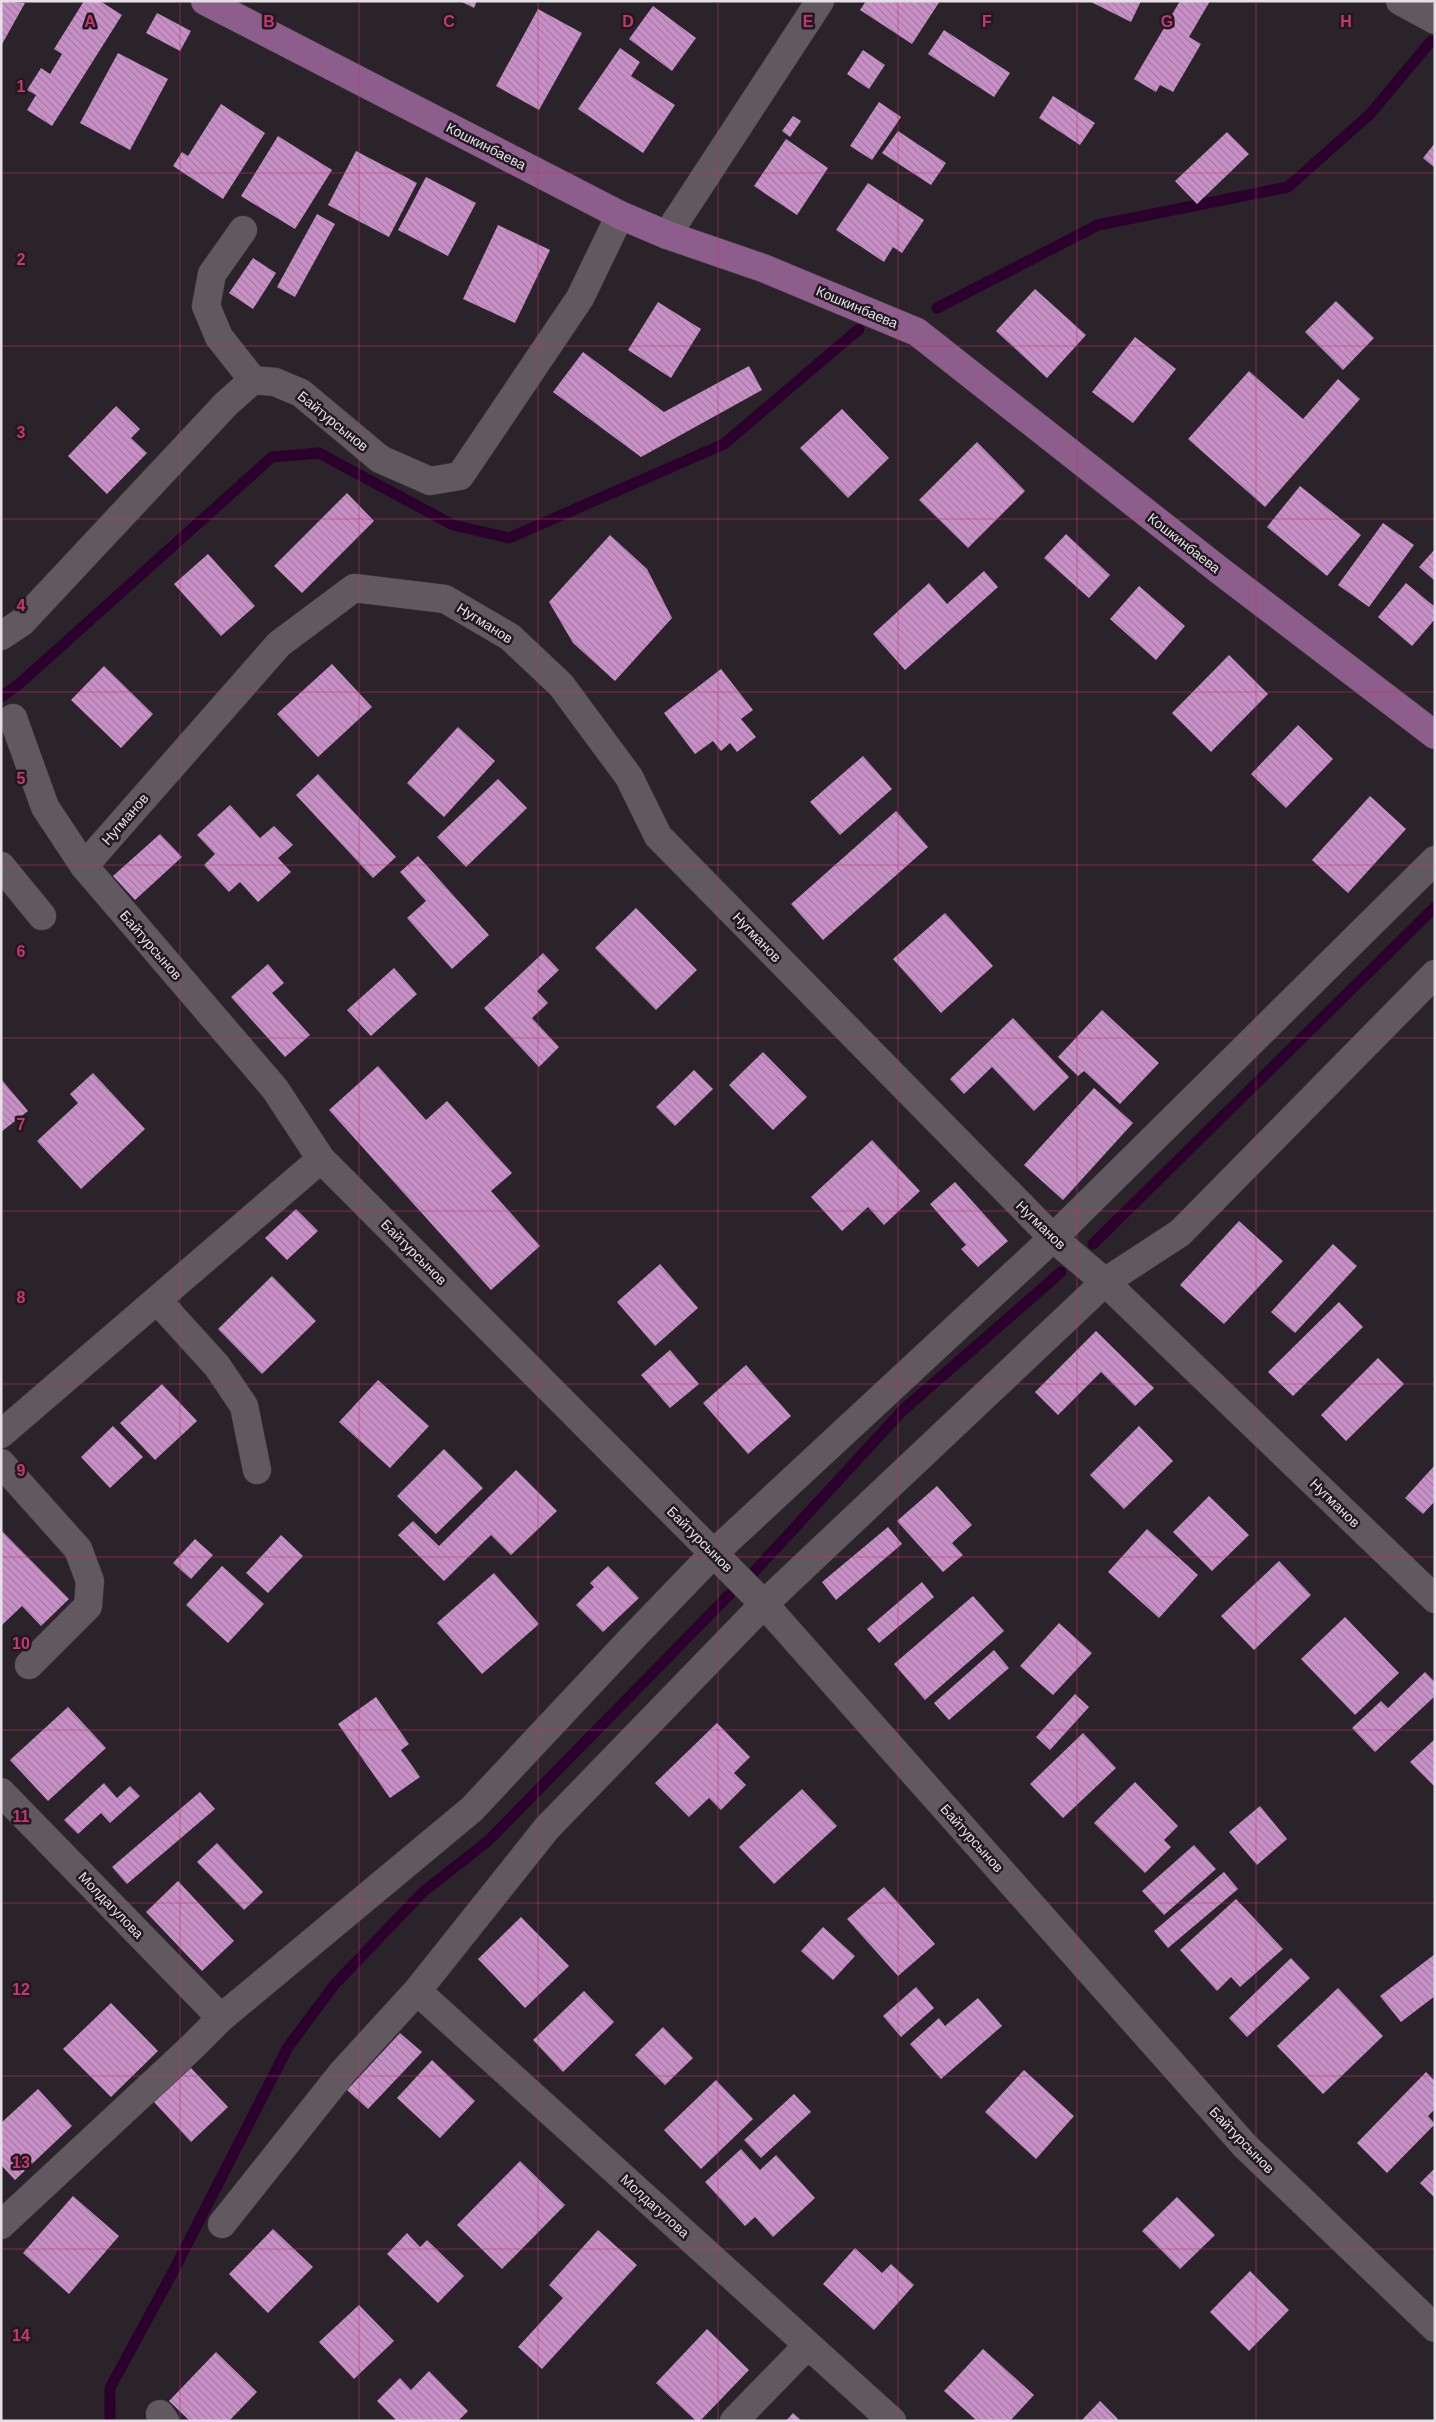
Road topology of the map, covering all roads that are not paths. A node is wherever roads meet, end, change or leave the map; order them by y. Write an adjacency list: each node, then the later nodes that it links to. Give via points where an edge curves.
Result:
1 (205, 1): 5 (main road, Кошкинбаева)
2 (820, 1): 7 (street)
3 (1400, 1): 4 (street)
4 (1435, 20)
5 (620, 215): 7 (main road, Кошкинбаева); 8 (street, Байтурсынов, via 580,298 460,476 430,481 380,459 301,393 275,382)
6 (242, 230): 8 (street, via 212,274 206,306 218,337)
7 (667, 235): 11 (main road, Кошкинбаева, via 763,268 917,332 1218,570)
8 (253, 380): 9 (street, via 226,404 22,622)
9 (1, 636)
10 (13, 718): 14 (street, Байтурсынов, via 45,807)
11 (1435, 734)
12 (1435, 860): 18 (street)
13 (1, 866): 15 (street)
14 (84, 866): 17 (street, Байтурсынов, via 275,1090); 18 (street, Нугманов, via 279,644 354,588 446,599 510,636 561,684 629,777 658,836)
15 (42, 916)
16 (1435, 974): 19 (street, via 1180,1233)
17 (321, 1159): 20 (street); 24 (street, Байтурсынов)
18 (1053, 1238): 19 (street, Нугманов); 24 (street)
19 (1105, 1282): 25 (street, Нугманов); 26 (street)
20 (156, 1300): 21 (street); 23 (street, via 217,1366 244,1406)
21 (1, 1434)
22 (1, 1463): 27 (street, via 78,1548 90,1580 88,1606)
23 (257, 1470)
24 (714, 1553): 26 (street, Байтурсынов); 30 (street, via 472,1809)
25 (1435, 1599)
26 (764, 1604): 29 (street, via 547,1828); 33 (street, Байтурсынов, via 1245,2146)
27 (30, 1665)
28 (1, 1792): 30 (street, Молдагулова)
29 (417, 1991): 31 (street, via 342,2073); 34 (street, Молдагулова)
30 (221, 2018): 32 (street)
31 (222, 2224)
32 (1, 2225)
33 (1435, 2328)
34 (808, 2344): 35 (street); 36 (street, Молдагулова)
35 (734, 2421)
36 (892, 2421)

